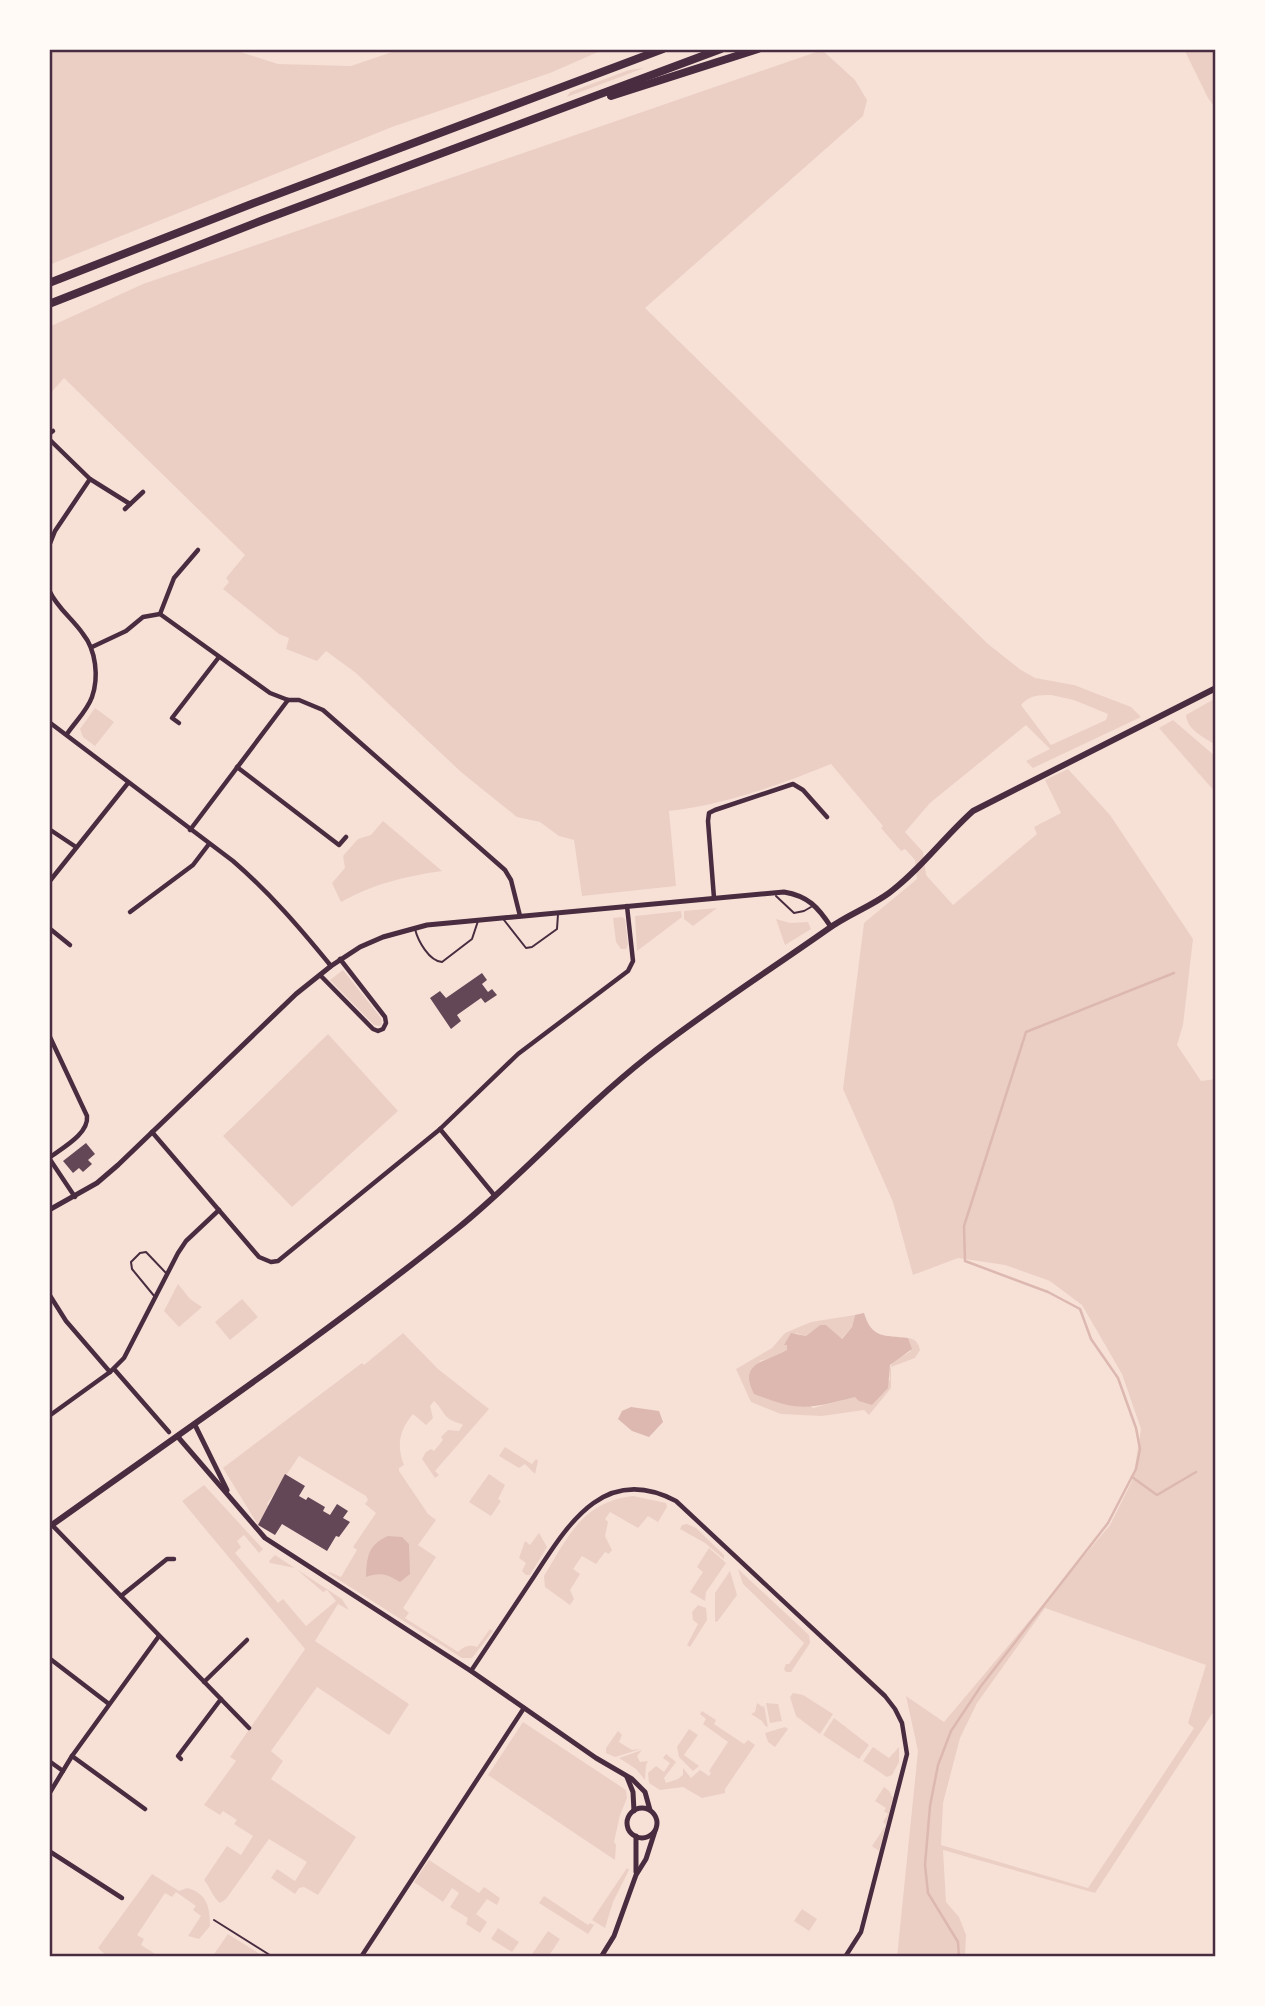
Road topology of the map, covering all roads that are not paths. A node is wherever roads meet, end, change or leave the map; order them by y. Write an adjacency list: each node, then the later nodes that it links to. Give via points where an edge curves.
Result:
1 (652, 49): 5 (highway)
2 (663, 49): 5 (highway)
3 (721, 49): 6 (highway)
4 (758, 49): 6 (highway)
5 (595, 75): 7 (highway)
6 (547, 114): 8 (highway)
7 (49, 282)
8 (49, 304)
9 (50, 435): 10 (street)
10 (90, 479): 11 (street, via 127,507); 12 (street)
11 (143, 492)
12 (49, 546)
13 (198, 550): 15 (street)
14 (185, 551): 15 (street)
15 (191, 556): 17 (street, via 169,586)
16 (49, 590): 18 (street)
17 (160, 614): 18 (street, via 143,617); 19 (street)
18 (92, 647): 24 (street, via 92,697)
19 (219, 657): 21 (street, via 270,693); 23 (street, via 172,718)
20 (1216, 688): 43 (main road, via 986,803 896,887)
21 (288, 700): 25 (street); 40 (street, via 323,710 496,862 511,880)
22 (49, 722): 24 (street)
23 (179, 723)
24 (67, 734): 26 (street)
25 (237, 767): 29 (street); 30 (street, via 340,845)
26 (128, 783): 29 (street); 32 (street)
27 (827, 817): 35 (street, via 798,785 709,813)
28 (49, 829): 32 (street)
29 (190, 830): 31 (street)
30 (346, 837)
31 (209, 844): 38 (street, via 193,865); 48 (street, via 262,886)
32 (76, 848): 33 (street)
33 (49, 882)
34 (773, 892): 35 (street); 36 (street, via 796,894); 36 (lane, via 794,912)
35 (714, 898): 37 (street)
36 (815, 905): 43 (street)
37 (627, 906): 39 (street); 53 (street, via 633,961 628,971 518,1054)
38 (130, 912)
39 (558, 913): 40 (street); 41 (lane, via 557,929 526,948)
40 (520, 916): 41 (street)
41 (502, 918): 42 (street)
42 (478, 920): 45 (street); 45 (lane, via 472,939 442,962 433,960)
43 (831, 927): 56 (main road, via 620,1079)
44 (49, 928): 46 (street)
45 (415, 928): 47 (street, via 383,937)
46 (70, 945)
47 (340, 960): 48 (street); 49 (street, via 385,1017 383,1029 373,1029)
48 (331, 966): 49 (street)
49 (320, 975): 54 (street)
50 (49, 1035): 51 (street)
51 (71, 1082): 52 (street); 55 (street, via 88,1124)
52 (62, 1086)
53 (440, 1129): 56 (street); 59 (street, via 278,1261 264,1261)
54 (152, 1132): 57 (street, via 108,1174); 59 (street)
55 (49, 1158): 57 (street)
56 (495, 1196): 65 (main road, via 326,1330)
57 (75, 1197): 58 (street)
58 (49, 1210)
59 (219, 1210): 60 (street, via 186,1241)
60 (167, 1273): 62 (street); 62 (lane, via 146,1252 131,1262)
61 (49, 1294): 63 (street, via 66,1321)
62 (156, 1297): 63 (street, via 129,1351)
63 (112, 1370): 64 (street); 66 (street)
64 (49, 1416)
65 (195, 1425): 67 (main road); 68 (street)
66 (169, 1432)
67 (178, 1437): 68 (street); 69 (main road)
68 (232, 1499): 75 (street, via 265,1538)
69 (51, 1524): 71 (street)
70 (173, 1559): 71 (street, via 167,1559)
71 (121, 1597): 72 (street)
72 (159, 1636): 76 (street); 78 (street)
73 (247, 1640): 76 (street)
74 (49, 1658): 78 (street)
75 (471, 1671): 79 (street); 99 (street, via 566,1528 587,1506 610,1493 635,1489 676,1501 885,1696 902,1723 904,1770 861,1932)
76 (204, 1682): 77 (street)
77 (221, 1699): 80 (street); 82 (street, via 178,1756)
78 (109, 1704): 81 (street)
79 (525, 1707): 85 (street); 97 (street)
80 (249, 1728)
81 (72, 1756): 84 (street); 87 (street)
82 (181, 1759)
83 (49, 1761): 84 (street)
84 (63, 1771): 86 (street)
85 (627, 1777): 88 (street, via 643,1788); 89 (street)
86 (49, 1794)
87 (145, 1809)
88 (650, 1810): 89 (street); 90 (street, via 656,1817)
89 (634, 1811): 91 (street, via 628,1824)
90 (655, 1831): 91 (street); 93 (street)
91 (636, 1836): 93 (street)
92 (49, 1851): 94 (street)
93 (636, 1875): 98 (street, via 614,1936)
94 (122, 1898)
95 (214, 1920): 96 (lane)
96 (273, 1957)
97 (361, 1957)
98 (601, 1957)
99 (845, 1957)

